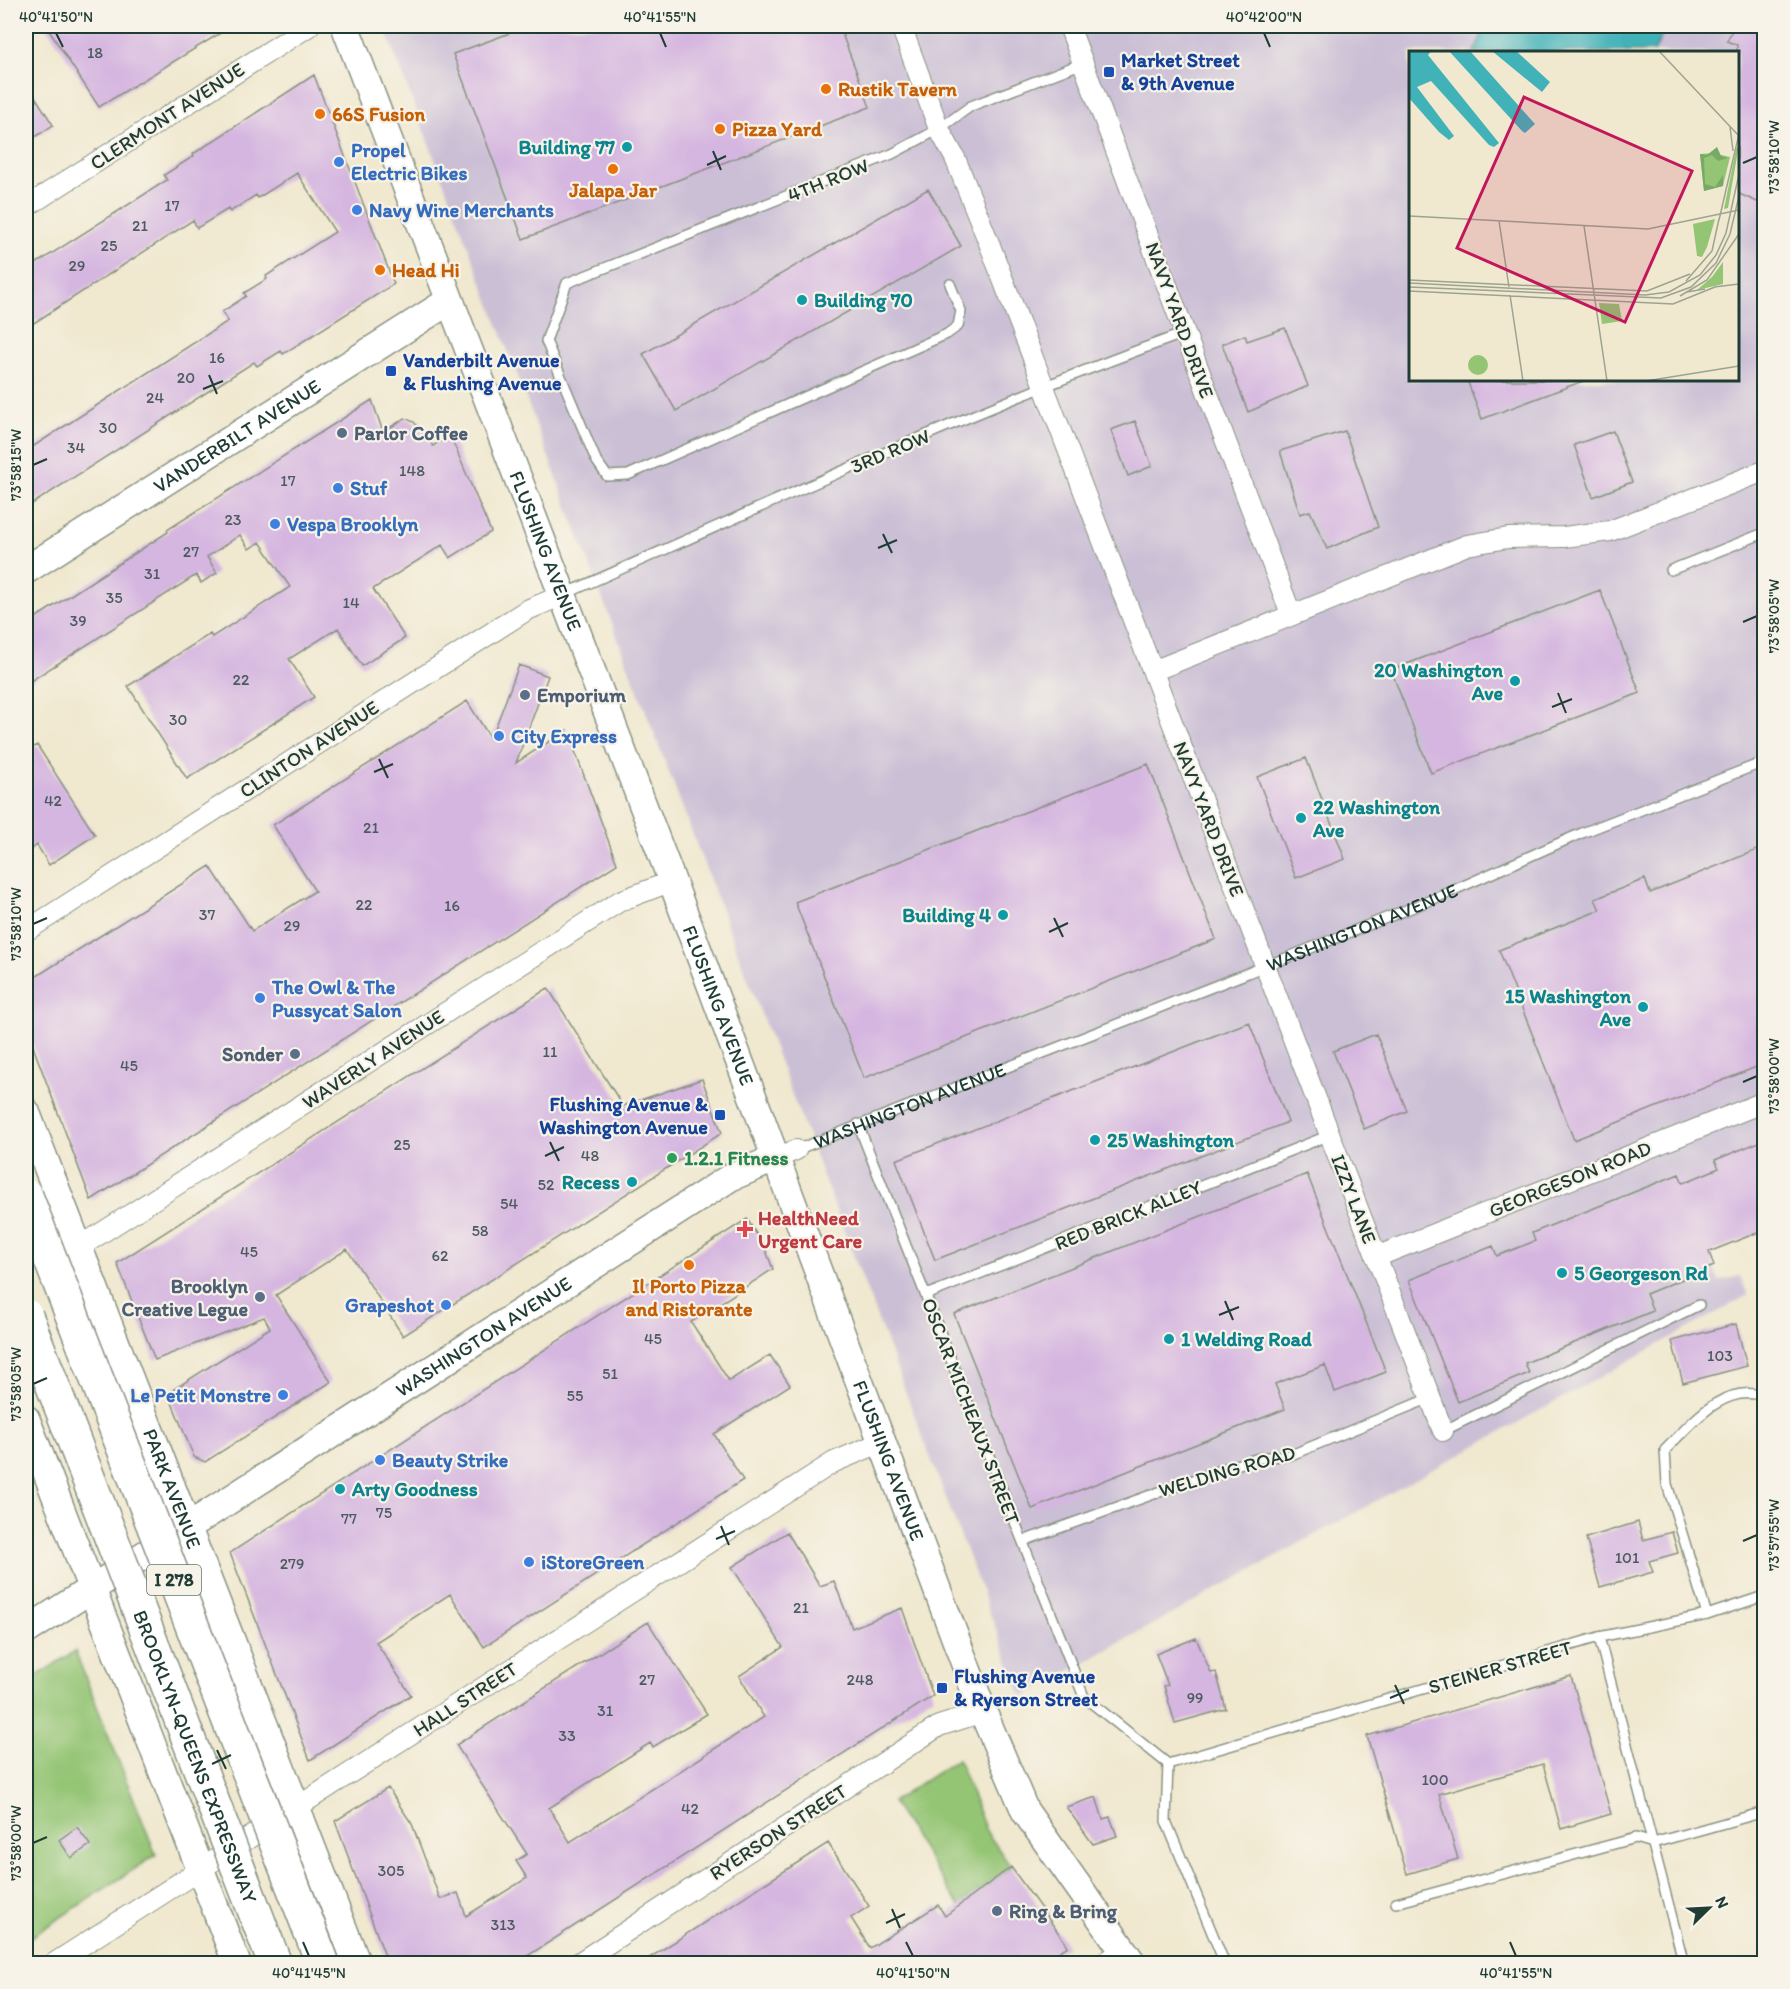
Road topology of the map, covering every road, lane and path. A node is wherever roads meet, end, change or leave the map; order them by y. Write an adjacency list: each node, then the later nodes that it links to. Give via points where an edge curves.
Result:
1 (309, 26): 7 (street, CLERMONT AVENUE)
2 (345, 26): 9 (main road, FLUSHING AVENUE)
3 (900, 26): 6 (street, NAVY YARD DRIVE)
4 (1069, 26): 5 (street, NAVY YARD DRIVE)
5 (1083, 63): 6 (lane, 4TH ROW, via 971,106); 10 (street, NAVY YARD DRIVE)
6 (939, 129): 8 (lane, 4TH ROW, via 892,154 567,283 546,341 596,460 608,476 628,475 947,334 958,326 961,311); 11 (street, NAVY YARD DRIVE, via 960,168)
7 (26, 207)
8 (951, 284)
9 (449, 301): 14 (main road, VANDERBILT AVENUE); 17 (main road, FLUSHING AVENUE)
10 (1185, 333): 11 (lane, 3RD ROW); 18 (street, NAVY YARD DRIVE)
11 (1043, 387): 16 (lane, 3RD ROW); 19 (street, NAVY YARD DRIVE)
12 (1764, 471): 18 (street, via 1610,531 1467,545)
13 (1764, 533): 15 (lane)
14 (26, 570)
15 (1671, 570)
16 (599, 579): 17 (lane, CLINTON AVENUE)
17 (563, 595): 21 (main road, FLUSHING AVENUE); 22 (street, CLINTON AVENUE, via 527,610)
18 (1291, 614): 19 (street)
19 (1153, 671): 23 (street, NAVY YARD DRIVE)
20 (1764, 762): 23 (lane, WASHINGTON AVENUE, via 1582,833 1436,898)
21 (672, 881): 28 (main road, FLUSHING AVENUE); 30 (street, WAVERLY AVENUE, via 620,901)
22 (26, 931)
23 (1265, 967): 26 (lane, WASHINGTON AVENUE); 27 (street, IZZY LANE)
24 (1764, 1102): 31 (street, GEORGESON ROAD)
25 (26, 1112): 30 (main road, PARK AVENUE)
26 (858, 1124): 28 (lane, WASHINGTON AVENUE); 32 (lane, OSCAR MICHEAUX STREET)
27 (1330, 1135): 31 (street, IZZY LANE); 32 (lane, RED BRICK ALLEY)
28 (785, 1155): 39 (main road, FLUSHING AVENUE); 40 (main road, WASHINGTON AVENUE, via 730,1177)
29 (26, 1196): 58 (highway, I 278, bridge)
30 (78, 1248): 40 (main road, PARK AVENUE)
31 (1376, 1257): 36 (street, IZZY LANE)
32 (926, 1294): 41 (lane, OSCAR MICHEAUX STREET)
33 (1699, 1305): 38 (lane)
34 (26, 1316): 57 (highway, BROOKLYN-QUEENS EXPRESSWAY / I 278, bridge)
35 (1764, 1396): 44 (lane, via 1736,1393 1717,1402 1665,1449 1667,1484)
36 (1430, 1398): 38 (street, IZZY LANE); 41 (lane, WELDING ROAD, via 1291,1455 1259,1458 1229,1467)
37 (26, 1419): 42 (main road)
38 (1443, 1431)
39 (882, 1442): 47 (main road, FLUSHING AVENUE); 49 (street, HALL STREET, via 834,1462)
40 (186, 1529): 42 (main road, WASHINGTON AVENUE); 49 (main road, PARK AVENUE)
41 (1023, 1542): 48 (lane, OSCAR MICHEAUX STREET, via 1084,1697)
42 (92, 1589): 45 (main road, WASHINGTON AVENUE); 52 (main road)
43 (1764, 1596): 44 (lane, STEINER STREET)
44 (1707, 1615): 46 (lane, STEINER STREET)
45 (26, 1631)
46 (1599, 1637): 48 (lane, STEINER STREET); 51 (lane)
47 (983, 1712): 54 (main road, FLUSHING AVENUE, via 1025,1811); 60 (street, RYERSON STREET, via 939,1726)
48 (1168, 1764): 61 (lane, via 1166,1821)
49 (295, 1808): 52 (street, HALL STREET); 59 (main road, PARK AVENUE)
50 (1764, 1812): 51 (lane)
51 (1653, 1843): 53 (lane, via 1636,1838); 62 (lane)
52 (200, 1869): 55 (street, HALL STREET); 56 (main road)
53 (1396, 1903)
54 (1120, 1959)
55 (53, 1964)
56 (237, 1964)
57 (275, 1964)
58 (323, 1964)
59 (357, 1964)
60 (577, 1964)
61 (1225, 1964)
62 (1683, 1964)

